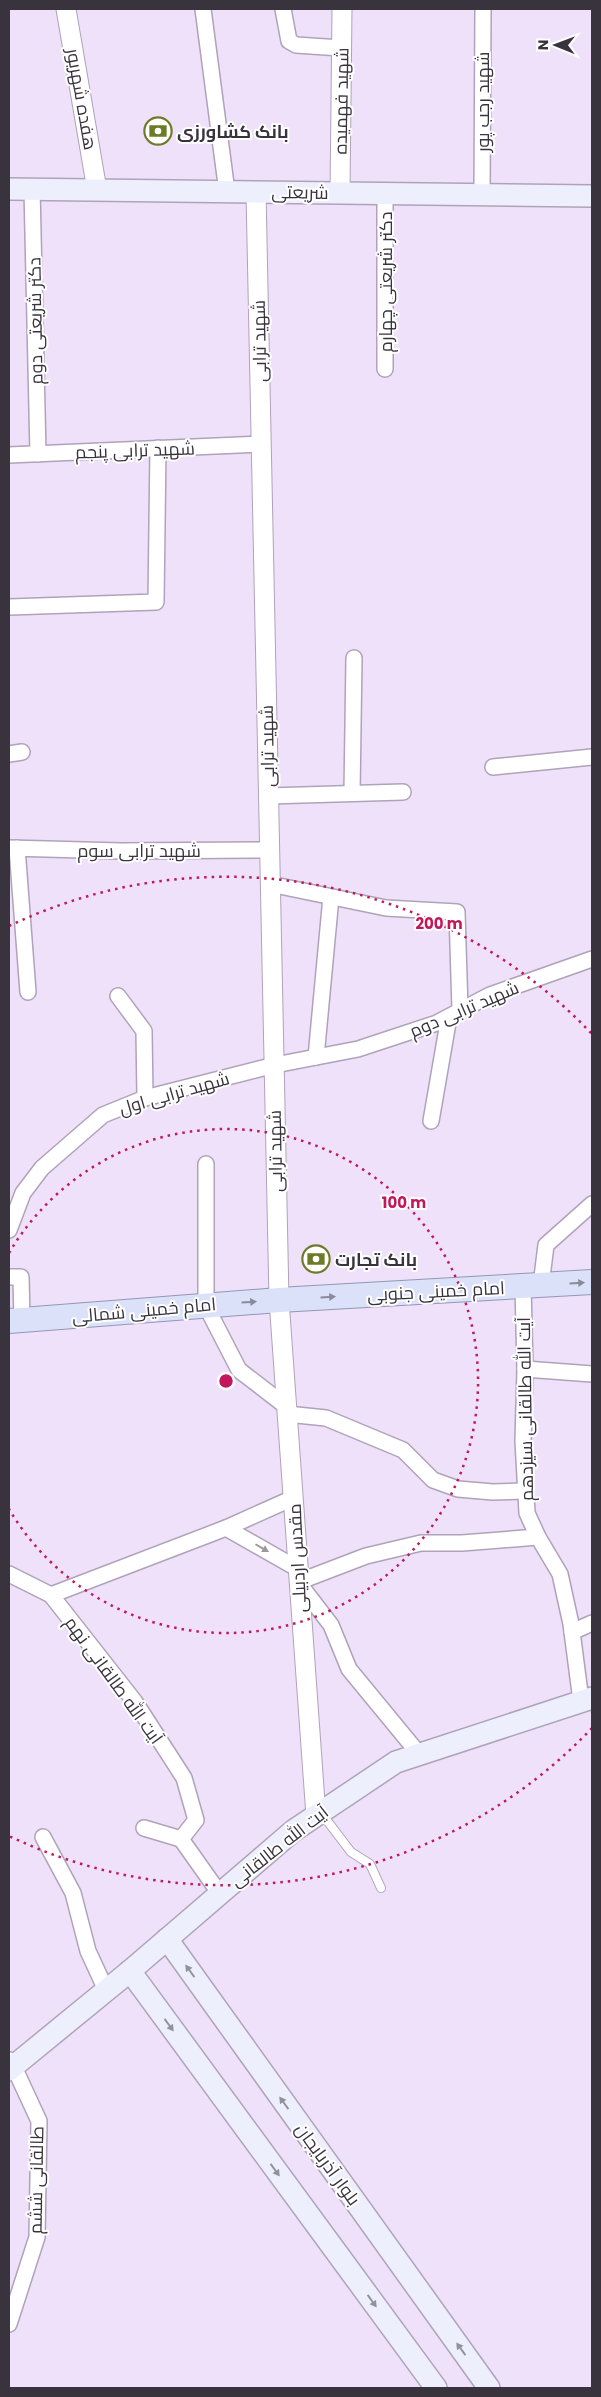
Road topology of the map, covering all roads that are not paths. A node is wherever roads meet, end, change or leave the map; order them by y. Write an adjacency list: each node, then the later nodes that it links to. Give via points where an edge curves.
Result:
1 (66, 9): 9 (street, هفده شهریور)
2 (202, 9): 10 (street)
3 (283, 9): 6 (street, via 289,41 296,45)
4 (342, 9): 6 (street, شهید فهمیده)
5 (483, 9): 14 (street, شهید رجب پور)
6 (341, 48): 12 (street, شهید فهمیده)
7 (9, 189): 8 (main road, شریعتی)
8 (32, 189): 9 (main road, شریعتی); 19 (street, دکتر شریعتی دوم)
9 (97, 190): 10 (main road, شریعتی)
10 (227, 192): 11 (main road, شریعتی)
11 (256, 192): 12 (main road, شریعتی); 17 (street, شهید ترابی)
12 (340, 193): 13 (main road, شریعتی)
13 (385, 194): 14 (main road, شریعتی); 16 (street, دکتر شریعتی چهارم)
14 (482, 195): 15 (main road, شریعتی)
15 (592, 196)
16 (385, 370)
17 (261, 444): 18 (street, شهید ترابی پنجم); 27 (street, شهید ترابی)
18 (158, 448): 19 (street, شهید ترابی پنجم); 21 (street, via 156,602)
19 (38, 454): 20 (street, شهید ترابی پنجم)
20 (9, 455)
21 (10, 607)
22 (354, 658): 26 (street)
23 (592, 758): 24 (street)
24 (493, 767)
25 (403, 792): 26 (street)
26 (352, 793): 27 (street)
27 (268, 796): 29 (street, شهید ترابی)
28 (13, 848): 29 (street, شهید ترابی سوم); 33 (street)
29 (270, 850): 30 (street, شهید ترابی)
30 (270, 884): 31 (street); 37 (street, شهید ترابی)
31 (331, 897): 35 (street, via 386,908 456,912); 36 (street)
32 (592, 959): 35 (street, شهید ترابی دوم, via 490,995)
33 (28, 992)
34 (118, 996): 38 (street, via 144,1032)
35 (455, 1013): 36 (street, شهید ترابی دوم, via 437,1023 358,1049); 39 (street)
36 (316, 1057): 37 (street, شهید ترابی دوم)
37 (275, 1065): 38 (street, شهید ترابی اول); 47 (street, شهید ترابی)
38 (145, 1098): 41 (street, شهید ترابی اول, via 103,1115)
39 (431, 1121)
40 (206, 1164): 48 (street)
41 (15, 1195): 43 (street, شهید ترابی اول)
42 (592, 1204): 46 (street, آیت الله طالقانی سیزدهم, via 546,1245)
43 (9, 1230)
44 (9, 1277): 49 (street, via 21,1277)
45 (592, 1282): 46 (main road, امام خمینی جنوبی, one-way to 45)
46 (532, 1285): 47 (main road, امام خمینی جنوبی, one-way to 46); 50 (street, آیت الله طالقانی سیزدهم)
47 (279, 1300): 48 (main road, امام خمینی شمالی, one-way to 47); 52 (street, مقدس اردبیلی)
48 (206, 1306): 49 (main road, امام خمینی شمالی); 52 (street, via 239,1370)
49 (15, 1321)
50 (525, 1369): 51 (street); 53 (street, آیت الله طالقانی سیزدهم)
51 (592, 1374)
52 (287, 1411): 53 (street, via 326,1418 403,1450 434,1480 458,1488); 54 (street, مقدس اردبیلی)
53 (524, 1491): 56 (street, آیت الله طالقانی سیزدهم, via 527,1513)
54 (293, 1498): 55 (street); 58 (street, مقدس اردبیلی)
55 (226, 1528): 58 (street, one-way to 58); 59 (street)
56 (538, 1537): 58 (street, via 421,1543); 61 (street, آیت الله طالقانی سیزدهم, via 560,1574)
57 (9, 1574): 59 (street)
58 (298, 1576): 63 (street, via 331,1625 349,1670); 64 (street, مقدس اردبیلی)
59 (51, 1595): 67 (street, آیت الله طالقانی نهم, via 135,1702 184,1778 196,1820)
60 (592, 1623): 61 (street)
61 (572, 1632): 62 (street, آیت الله طالقانی سیزدهم)
62 (586, 1700): 63 (main road, آیت الله طالقانی)
63 (419, 1754): 64 (main road, آیت الله طالقانی, via 396,1762)
64 (318, 1814): 68 (lane, via 351,1852 370,1864); 69 (main road, آیت الله طالقانی, via 293,1831)
65 (144, 1828): 67 (street)
66 (43, 1837): 72 (street, via 72,1894 88,1951)
67 (181, 1839): 69 (street)
68 (381, 1888)
69 (220, 1894): 70 (main road, آیت الله طالقانی)
70 (167, 1939): 71 (main road, آیت الله طالقانی); 76 (main road, بلوار آذربایجان, one-way to 70)
71 (130, 1971): 72 (main road, آیت الله طالقانی); 75 (main road, one-way to 75)
72 (106, 1990): 73 (main road, آیت الله طالقانی)
73 (11, 2066): 74 (street, طالقانی ششم, via 39,2121 37,2237)
74 (9, 2324)
75 (436, 2388)
76 (490, 2388)

